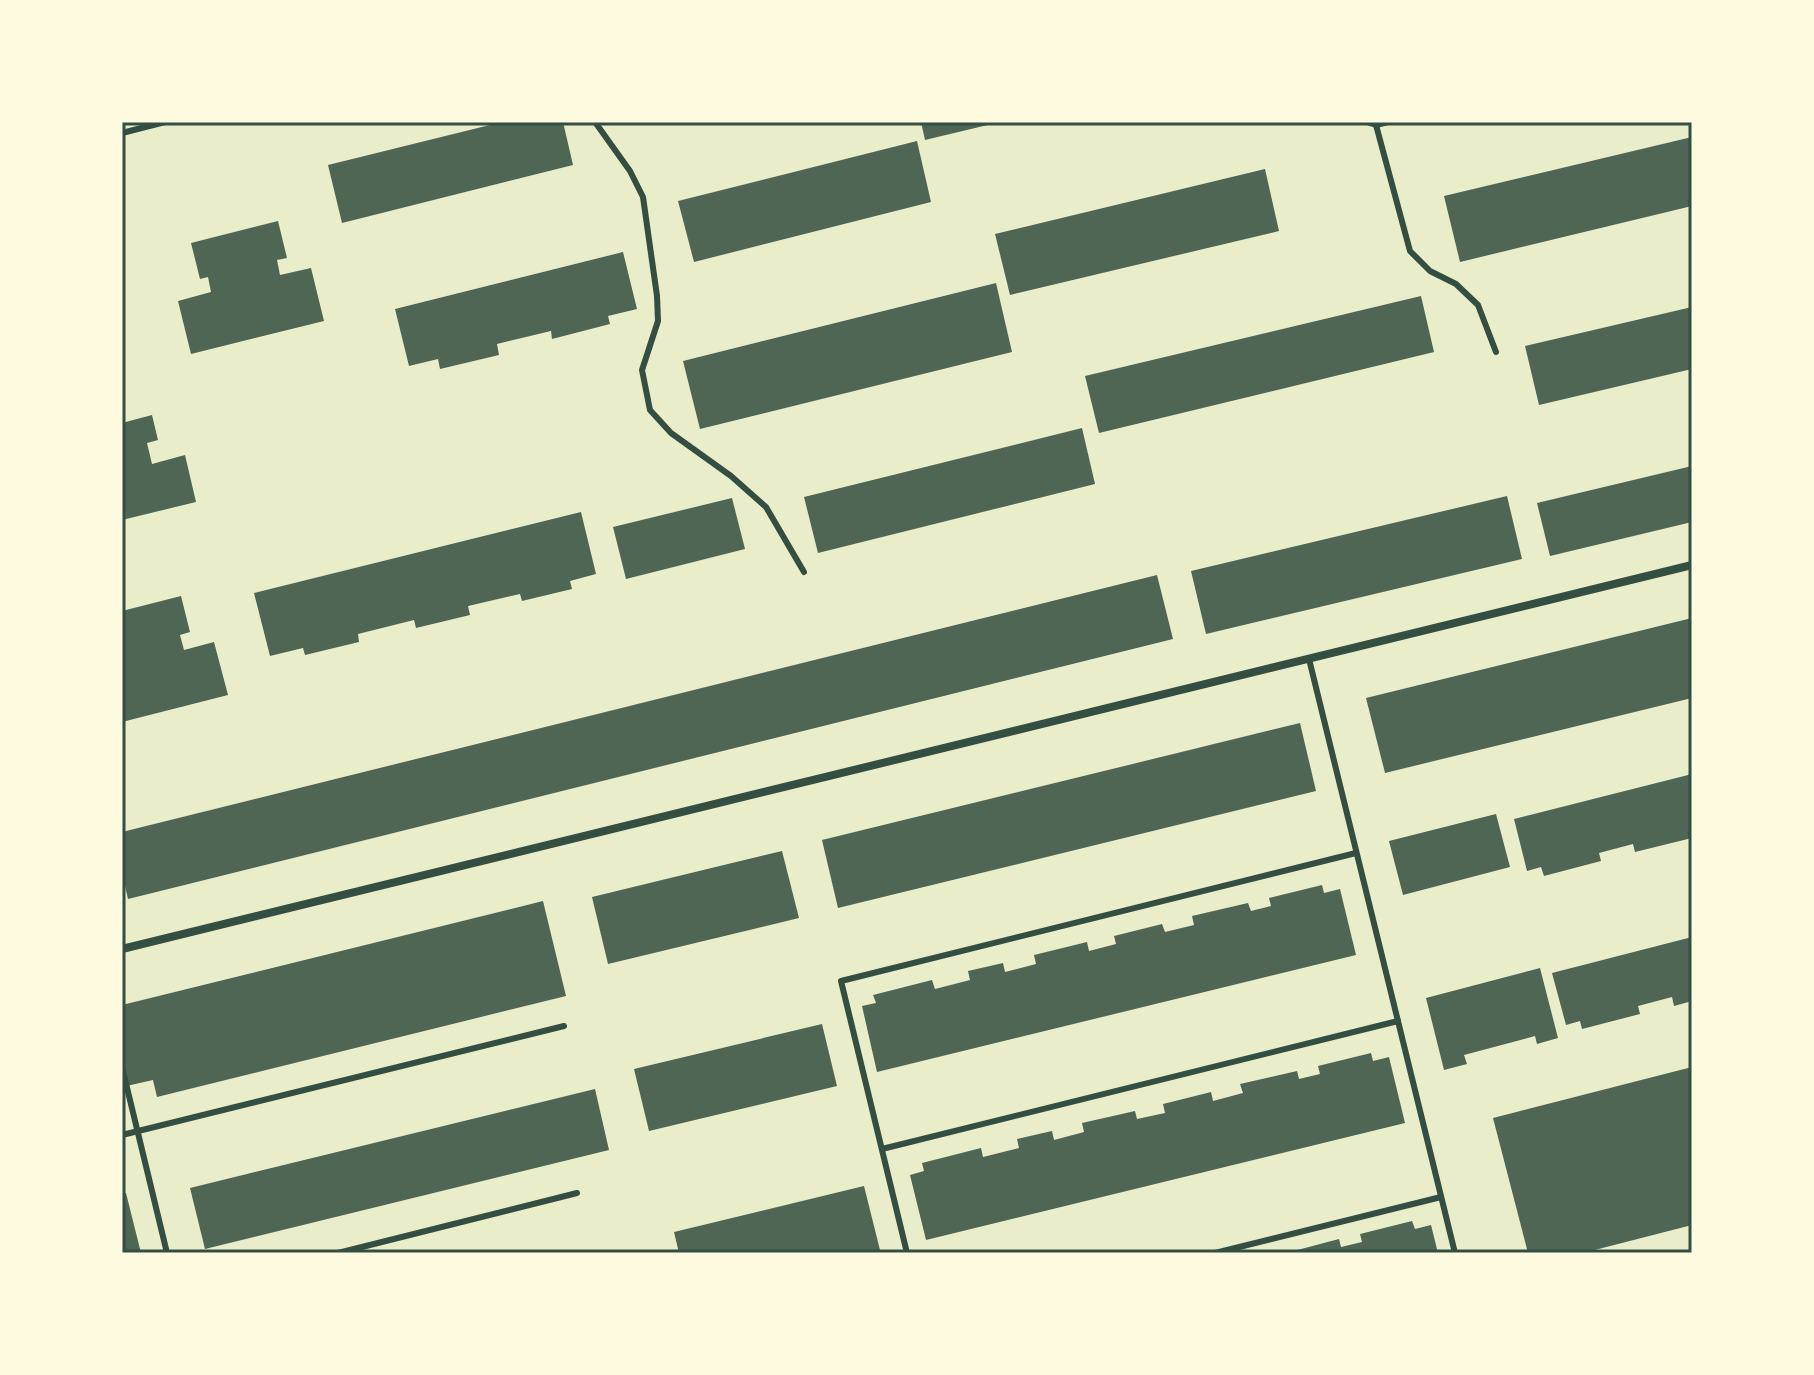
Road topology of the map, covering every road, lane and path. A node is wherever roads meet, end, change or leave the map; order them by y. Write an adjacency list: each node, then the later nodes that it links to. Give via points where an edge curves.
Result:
1 (165, 122): 6 (lane)
2 (595, 122): 9 (lane, via 643,197 658,321 642,370 650,410 671,433 766,507)
3 (1367, 122): 5 (lane)
4 (1388, 122): 5 (lane)
5 (1376, 125): 7 (lane, via 1410,251 1478,305)
6 (122, 133)
7 (1496, 352)
8 (1692, 565): 10 (street)
9 (804, 572)
10 (1309, 659): 11 (lane); 12 (street)
11 (1356, 853): 13 (lane); 18 (lane, via 841,981)
12 (122, 949)
13 (1398, 1021): 18 (lane); 20 (lane)
14 (564, 1026): 16 (lane)
15 (122, 1067): 16 (lane)
16 (138, 1132): 17 (lane); 21 (lane)
17 (122, 1135)
18 (882, 1149): 23 (lane)
19 (577, 1193): 22 (lane)
20 (1441, 1197): 24 (lane); 25 (lane)
21 (167, 1253)
22 (338, 1253)
23 (907, 1253)
24 (1215, 1253)
25 (1455, 1253)

